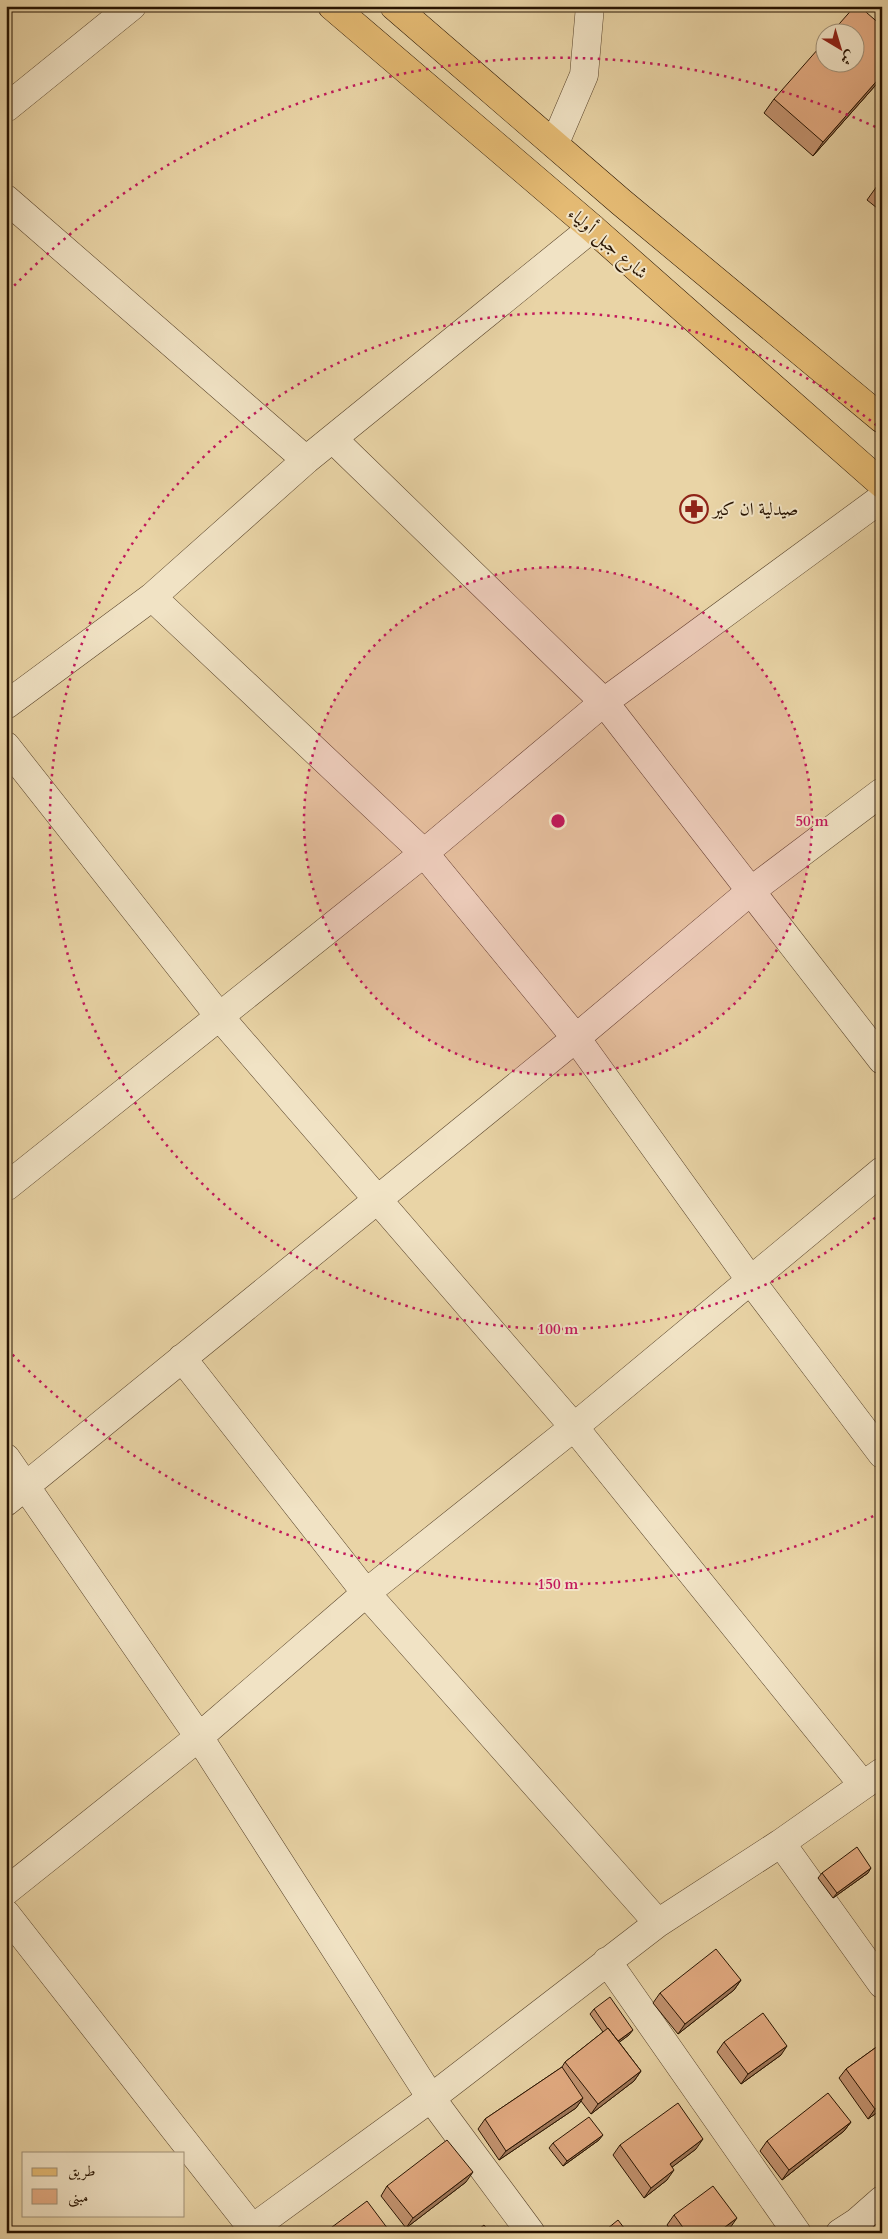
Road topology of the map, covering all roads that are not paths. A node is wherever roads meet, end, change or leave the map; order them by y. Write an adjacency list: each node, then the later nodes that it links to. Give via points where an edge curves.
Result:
1 (132, 6): 5 (street)
2 (332, 6): 8 (main road, شارع جبل أولياء)
3 (394, 6): 6 (main road)
4 (590, 6): 6 (street, via 584,75)
5 (6, 108)
6 (555, 143): 9 (main road, via 621,202)
7 (6, 199): 11 (street)
8 (592, 228): 10 (street); 12 (main road, شارع جبل أولياء)
9 (882, 419)
10 (333, 439): 11 (street); 15 (street)
11 (306, 460): 14 (street)
12 (882, 484)
13 (882, 498): 15 (street)
14 (152, 597): 16 (street); 19 (street)
15 (604, 702): 19 (street); 20 (street)
16 (6, 705)
17 (6, 746): 21 (street)
18 (882, 792): 20 (street)
19 (424, 852): 21 (street); 22 (street)
20 (752, 890): 22 (street); 23 (street)
21 (220, 1016): 25 (street); 26 (street)
22 (576, 1038): 26 (street); 27 (street)
23 (882, 1060)
24 (882, 1171): 27 (street)
25 (6, 1187)
26 (376, 1199): 28 (street); 29 (street)
27 (751, 1281): 29 (street); 30 (street)
28 (182, 1358): 32 (street); 33 (street)
29 (574, 1427): 33 (street); 35 (street)
30 (882, 1454)
31 (6, 1458): 32 (street)
32 (16, 1494): 34 (street)
33 (366, 1593): 34 (street); 39 (street)
34 (199, 1737): 37 (street); 42 (street)
35 (872, 1778): 36 (street)
36 (781, 1843): 39 (street); 41 (street)
37 (6, 1891)
38 (6, 1914): 45 (street)
39 (658, 1923): 40 (street)
40 (607, 1961): 42 (street); 47 (street)
41 (882, 1984)
42 (431, 2098): 45 (street); 46 (street)
43 (882, 2200): 44 (street)
44 (854, 2229)
45 (251, 2231)
46 (531, 2233)
47 (797, 2233)

